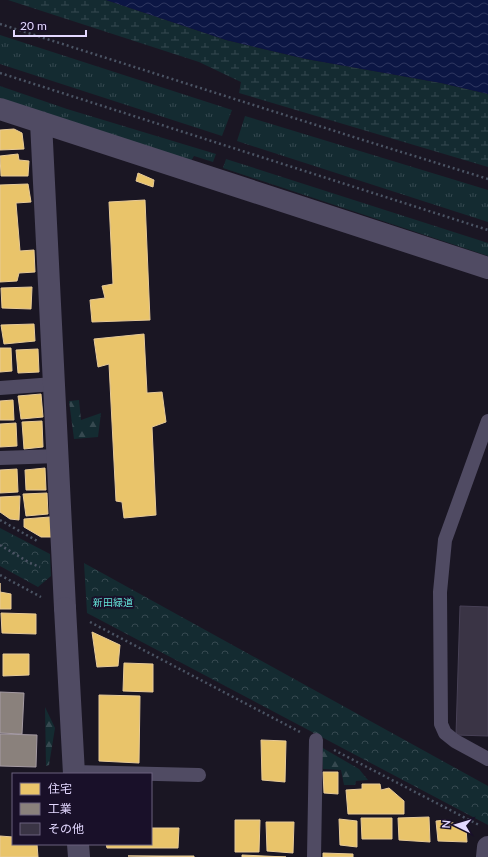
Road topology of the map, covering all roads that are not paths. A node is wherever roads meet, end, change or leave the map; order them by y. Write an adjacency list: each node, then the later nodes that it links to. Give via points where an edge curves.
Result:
1 (0, 109): 2 (street)
2 (41, 122): 3 (street); 4 (street)
3 (488, 268)
4 (54, 384): 5 (lane); 7 (street)
5 (0, 388)
6 (488, 421): 10 (lane, via 446,540 440,592 441,724 445,733 455,741)
7 (58, 456): 8 (lane); 11 (street)
8 (0, 458)
9 (316, 740): 17 (lane)
10 (488, 759)
11 (74, 773)
12 (152, 774): 13 (lane)
13 (200, 775)
14 (485, 837): 18 (street)
15 (78, 845): 16 (street)
16 (79, 857)
17 (314, 857)
18 (487, 857)

